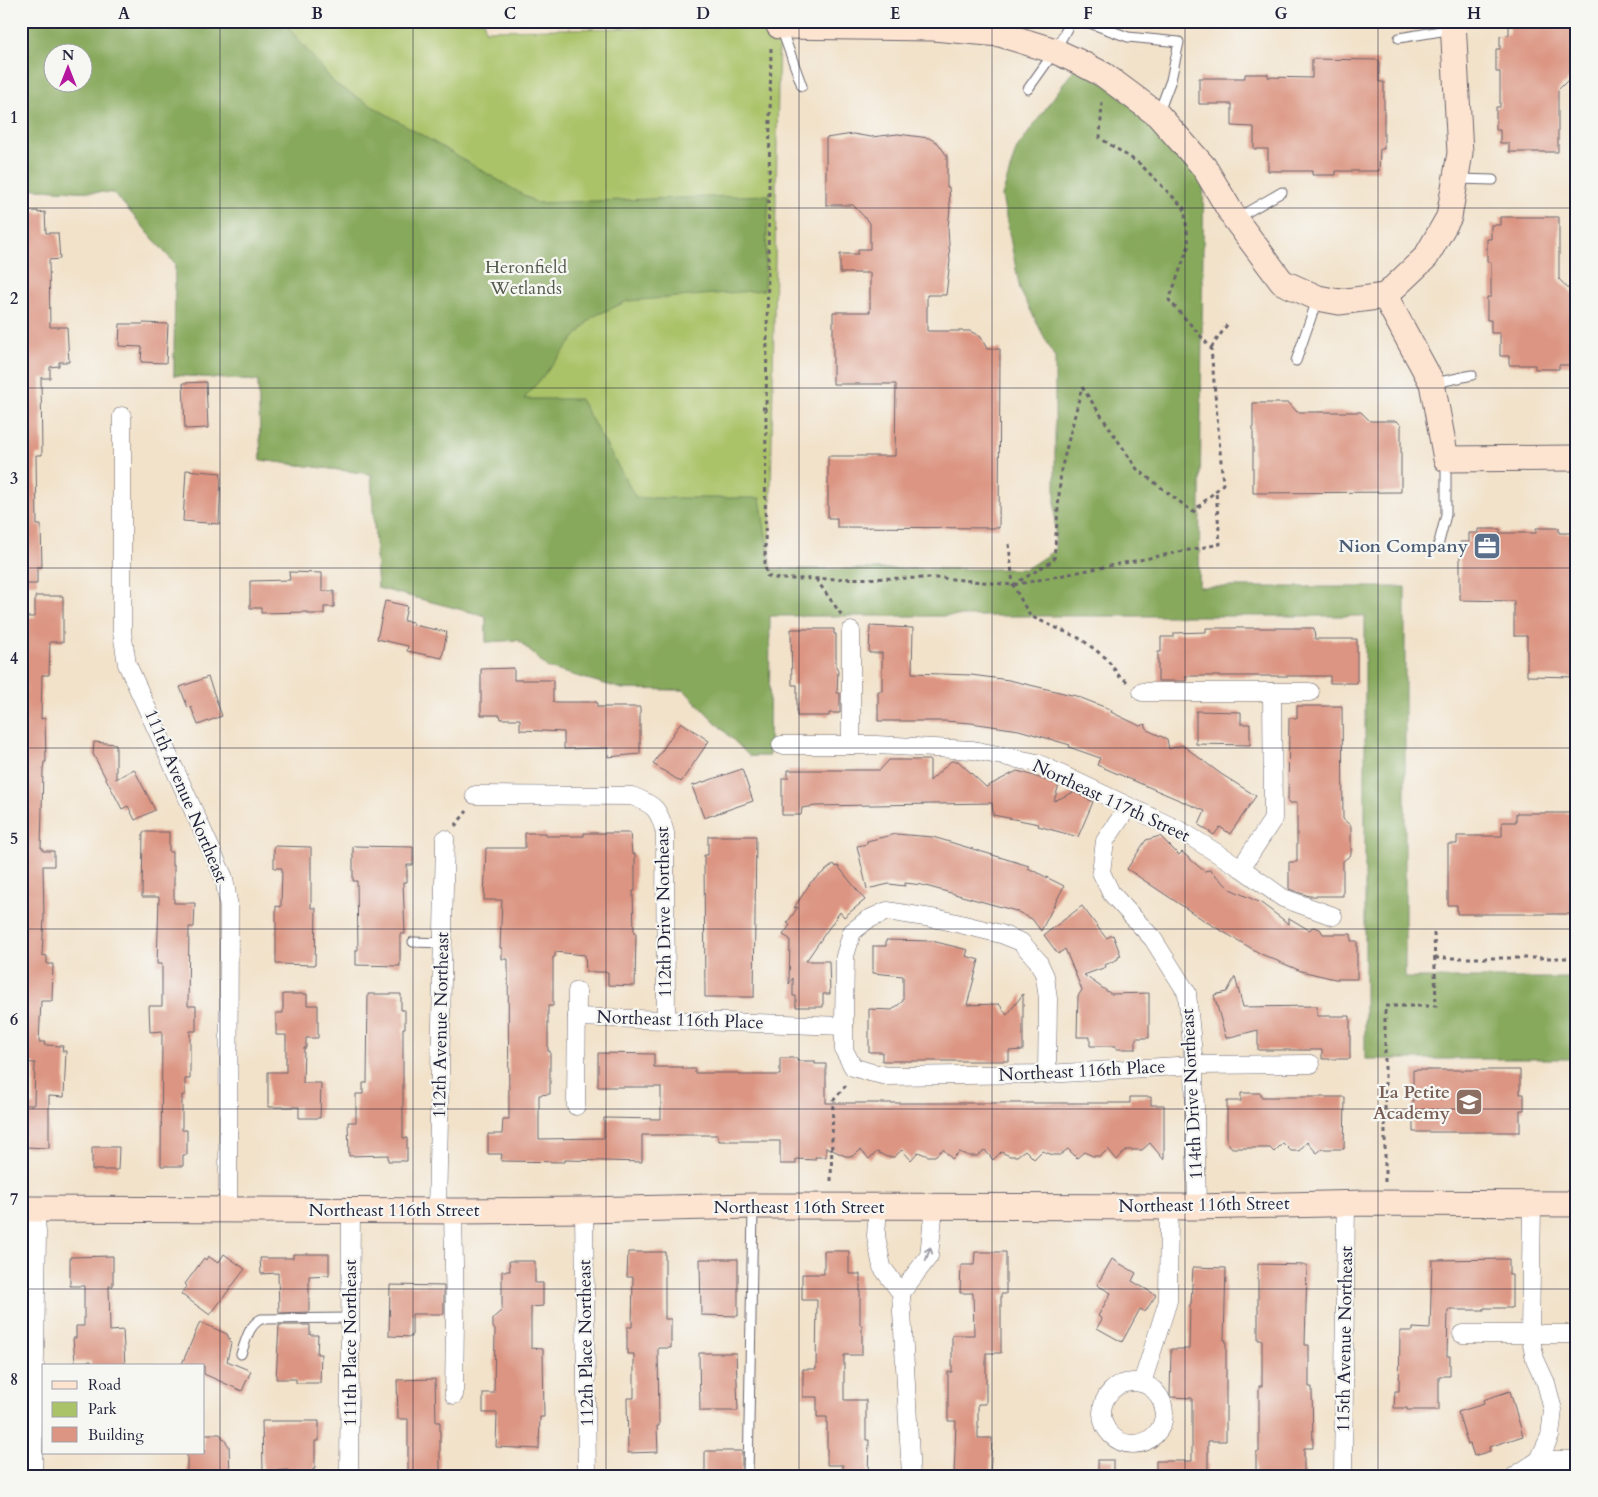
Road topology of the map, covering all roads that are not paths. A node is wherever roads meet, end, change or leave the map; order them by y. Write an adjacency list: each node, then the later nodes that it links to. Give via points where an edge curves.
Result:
1 (1071, 21): 7 (lane)
2 (1084, 21): 10 (lane, via 1128,37 1179,42 1171,80)
3 (779, 24): 4 (street); 8 (lane)
4 (891, 24): 7 (street, via 1000,34)
5 (1454, 25): 6 (lane); 11 (street, via 1460,153)
6 (1399, 38)
7 (1055, 52): 9 (lane); 10 (street, via 1104,75)
8 (802, 86)
9 (1028, 89)
10 (1158, 114): 14 (street, via 1204,167)
11 (1456, 179): 12 (lane); 15 (street, via 1449,217 1426,257)
12 (1493, 180)
13 (1282, 192): 14 (lane)
14 (1235, 219): 16 (street, via 1282,282)
15 (1384, 296): 16 (street, via 1339,302); 19 (street)
16 (1318, 298): 17 (lane)
17 (1296, 361)
18 (1472, 375): 19 (lane)
19 (1432, 383): 22 (street)
20 (122, 416): 55 (street, 111th Avenue Northeast, via 122,632 128,664 224,878 229,907)
21 (1577, 458): 22 (street)
22 (1446, 459): 23 (lane, via 1446,515)
23 (1438, 546)
24 (851, 631): 29 (street)
25 (1142, 692): 26 (street)
26 (1272, 692): 27 (street); 33 (street, via 1273,820)
27 (1310, 692)
28 (781, 745): 29 (street, Northeast 117th Street)
29 (851, 745): 31 (street, Northeast 117th Street, via 973,750 1037,763)
30 (477, 795): 39 (street, 112th Drive Northeast, via 632,796 655,807 661,815 665,832)
31 (1128, 807): 33 (street, Northeast 117th Street, via 1183,832); 42 (street, 114th Drive Northeast, via 1105,841 1101,872 1111,893 1153,939 1187,993)
32 (445, 839): 36 (street, 112th Avenue Northeast)
33 (1241, 868): 34 (street, Northeast 117th Street, via 1283,898)
34 (1333, 916)
35 (413, 942): 36 (lane)
36 (442, 943): 57 (street, 112th Avenue Northeast)
37 (577, 991): 38 (street)
38 (577, 1017): 39 (street, Northeast 116th Place); 44 (street)
39 (666, 1019): 40 (street, Northeast 116th Place)
40 (844, 1026): 43 (street, Northeast 116th Place, via 844,1050 852,1073 888,1076); 43 (street, via 845,956 852,932 867,920 887,911 944,920 1021,942 1038,961 1045,976 1048,999)
41 (1312, 1064): 42 (street, Northeast 116th Place)
42 (1194, 1065): 43 (street, Northeast 116th Place); 52 (street, 114th Drive Northeast)
43 (1047, 1074)
44 (576, 1106)
45 (1346, 1203): 46 (street, Northeast 116th Street); 52 (street, Northeast 116th Street); 73 (street, 115th Avenue Northeast)
46 (1532, 1204): 47 (street, Northeast 116th Street); 62 (street)
47 (1577, 1204)
48 (753, 1206): 49 (street, Northeast 116th Street); 54 (street, Northeast 116th Street); 71 (lane)
49 (878, 1206): 51 (street, Northeast 116th Street); 58 (street, via 876,1236 882,1267)
50 (1169, 1206): 51 (street, Northeast 116th Street); 52 (street, Northeast 116th Street); 64 (street, via 1168,1301)
51 (934, 1207): 58 (street, one-way to 51, via 929,1256)
52 (1197, 1207)
53 (28, 1209): 55 (street, Northeast 116th Street); 68 (street, via 37,1232)
54 (584, 1210): 57 (street, Northeast 116th Street); 70 (street, 112th Place Northeast)
55 (228, 1211): 56 (street, Northeast 116th Street)
56 (351, 1211): 57 (street, Northeast 116th Street); 59 (street, 111th Place Northeast)
57 (445, 1211): 65 (street, 112th Avenue Northeast, via 455,1319)
58 (901, 1293): 72 (street)
59 (351, 1318): 63 (lane, via 261,1318 250,1328); 69 (street, 111th Place Northeast)
60 (1462, 1334): 62 (street)
61 (1577, 1334): 62 (street)
62 (1530, 1335): 66 (street, via 1534,1359 1546,1383 1553,1410 1550,1436)
63 (241, 1354)
64 (1142, 1383)
65 (454, 1395)
66 (1539, 1460): 67 (street); 74 (street)
67 (1577, 1460)
68 (33, 1476)
69 (349, 1476)
70 (587, 1476)
71 (748, 1476)
72 (911, 1476)
73 (1343, 1476)
74 (1515, 1476)

